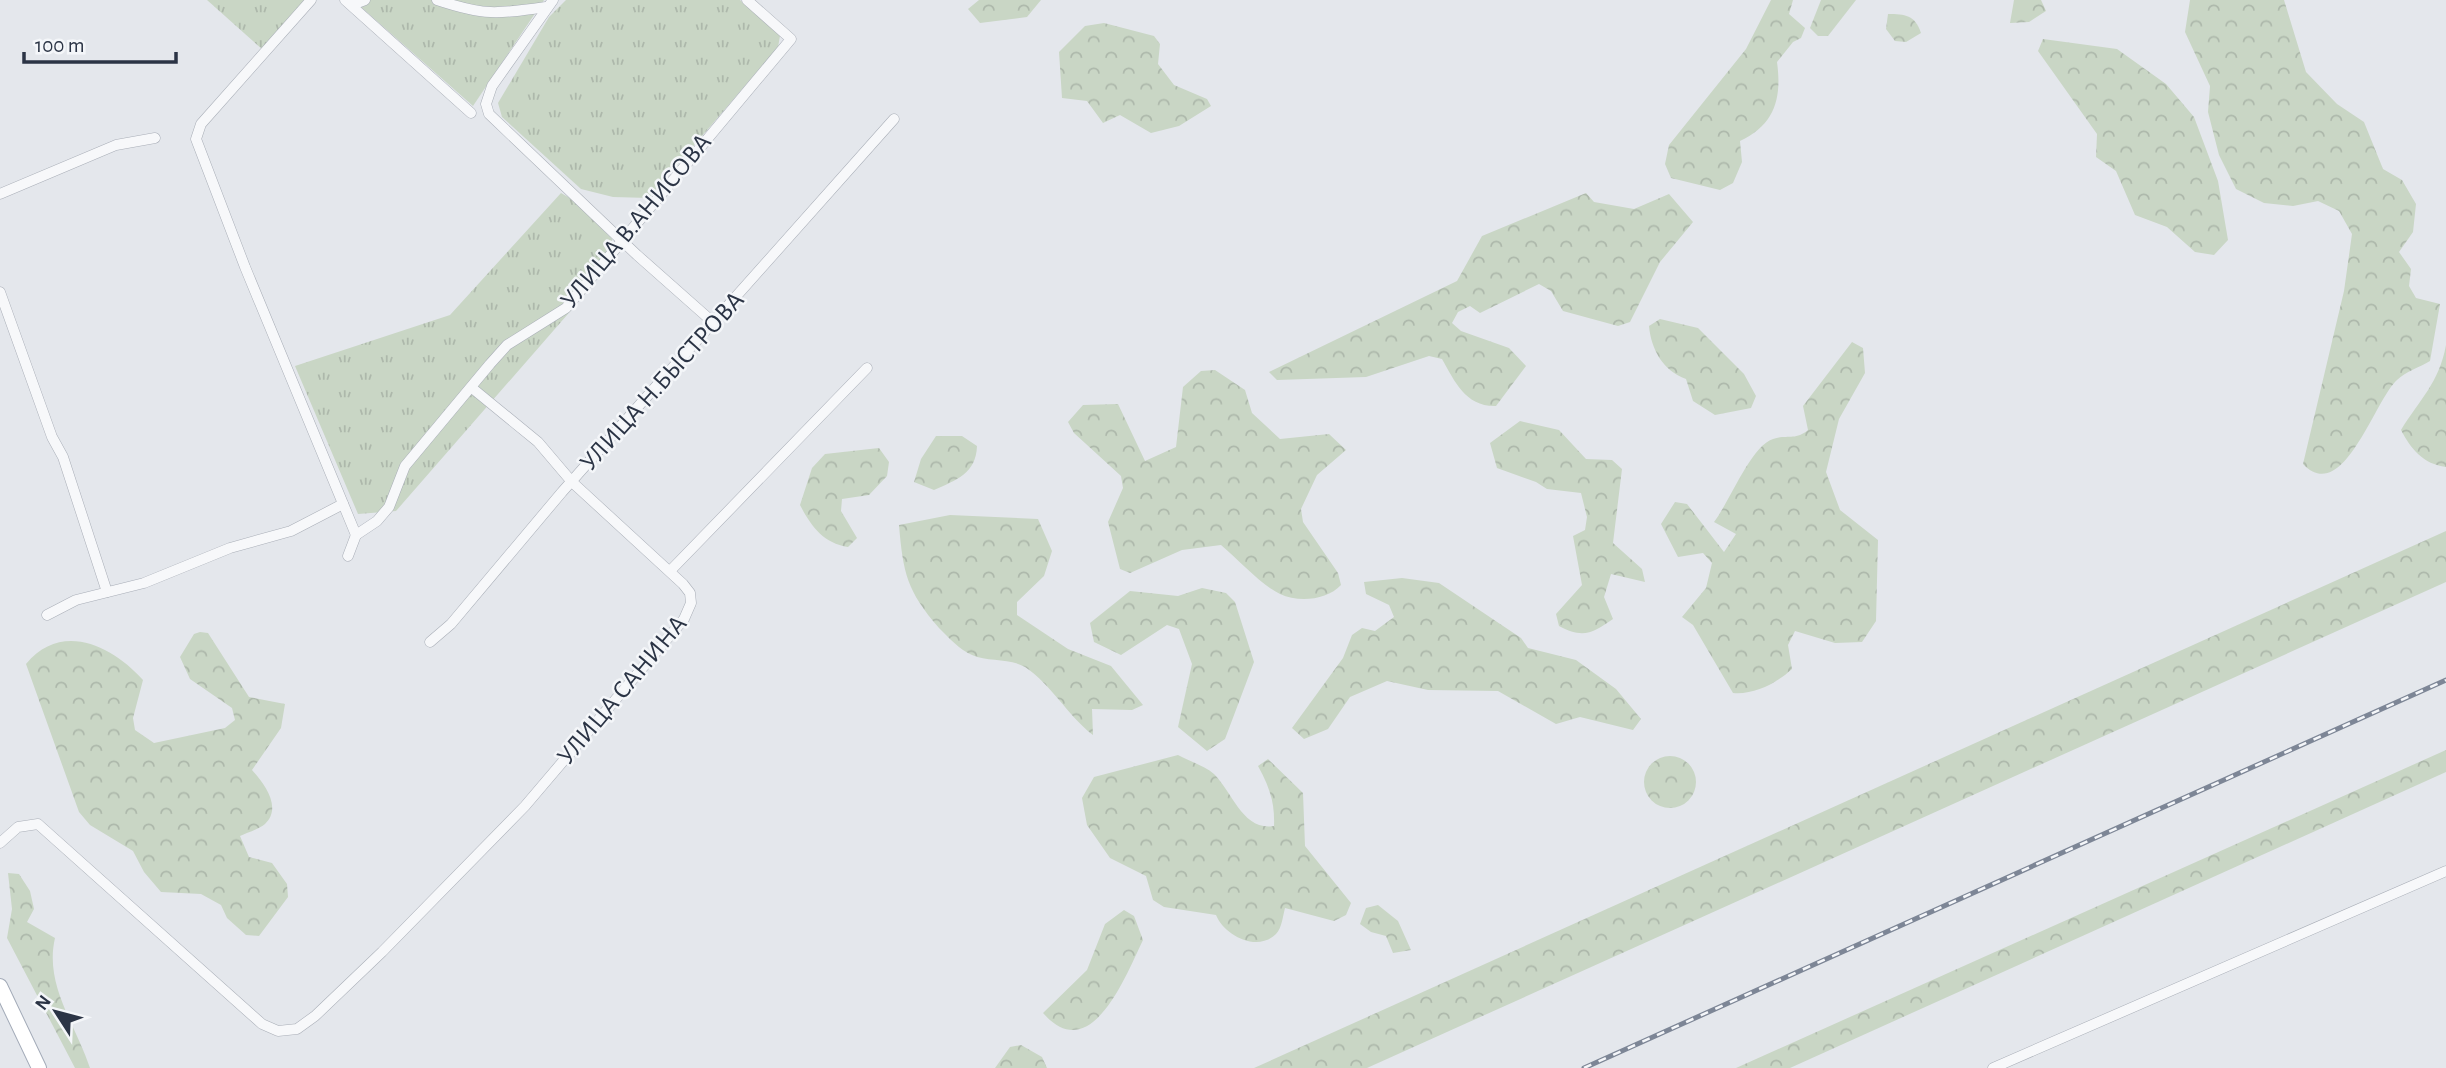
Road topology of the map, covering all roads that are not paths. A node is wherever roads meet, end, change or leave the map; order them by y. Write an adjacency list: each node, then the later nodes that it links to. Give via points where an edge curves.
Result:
1 (311, 0): 17 (street, via 197,132 198,148)
2 (365, 0): 5 (street)
3 (437, 0): 6 (street, via 492,14)
4 (747, 0): 11 (street, УЛИЦА В.АНИСОВА, via 791,40)
5 (348, 3): 7 (street)
6 (550, 4): 11 (street, via 492,86 486,104 495,121)
7 (471, 113)
8 (894, 119): 13 (street, УЛИЦА Н.БЫСТРОВА)
9 (155, 138): 10 (street, via 116,145)
10 (0, 194)
11 (622, 240): 13 (street); 15 (street, УЛИЦА В.АНИСОВА, via 566,308 508,345)
12 (0, 292): 21 (street, via 63,457)
13 (715, 324): 16 (street, УЛИЦА Н.БЫСТРОВА)
14 (867, 368): 20 (street)
15 (472, 388): 16 (street, via 538,443); 18 (street, УЛИЦА В.АНИСОВА, via 405,466 389,507)
16 (572, 482): 20 (street); 23 (street, УЛИЦА Н.БЫСТРОВА, via 451,624)
17 (343, 504): 18 (street); 21 (street, via 291,531)
18 (356, 535): 19 (street)
19 (348, 556)
20 (670, 571): 24 (street, УЛИЦА САНИНА, via 690,593 684,619 525,806 383,952 297,1029 278,1031 262,1024 38,824 18,827)
21 (107, 592): 22 (street, via 76,600)
22 (47, 615)
23 (430, 642)
24 (0, 843)
25 (2446, 871): 30 (street)
26 (0, 986): 27 (main road)
27 (10, 1009): 28 (main road); 29 (main road)
28 (28, 1068)
29 (39, 1068)
30 (1993, 1068)

